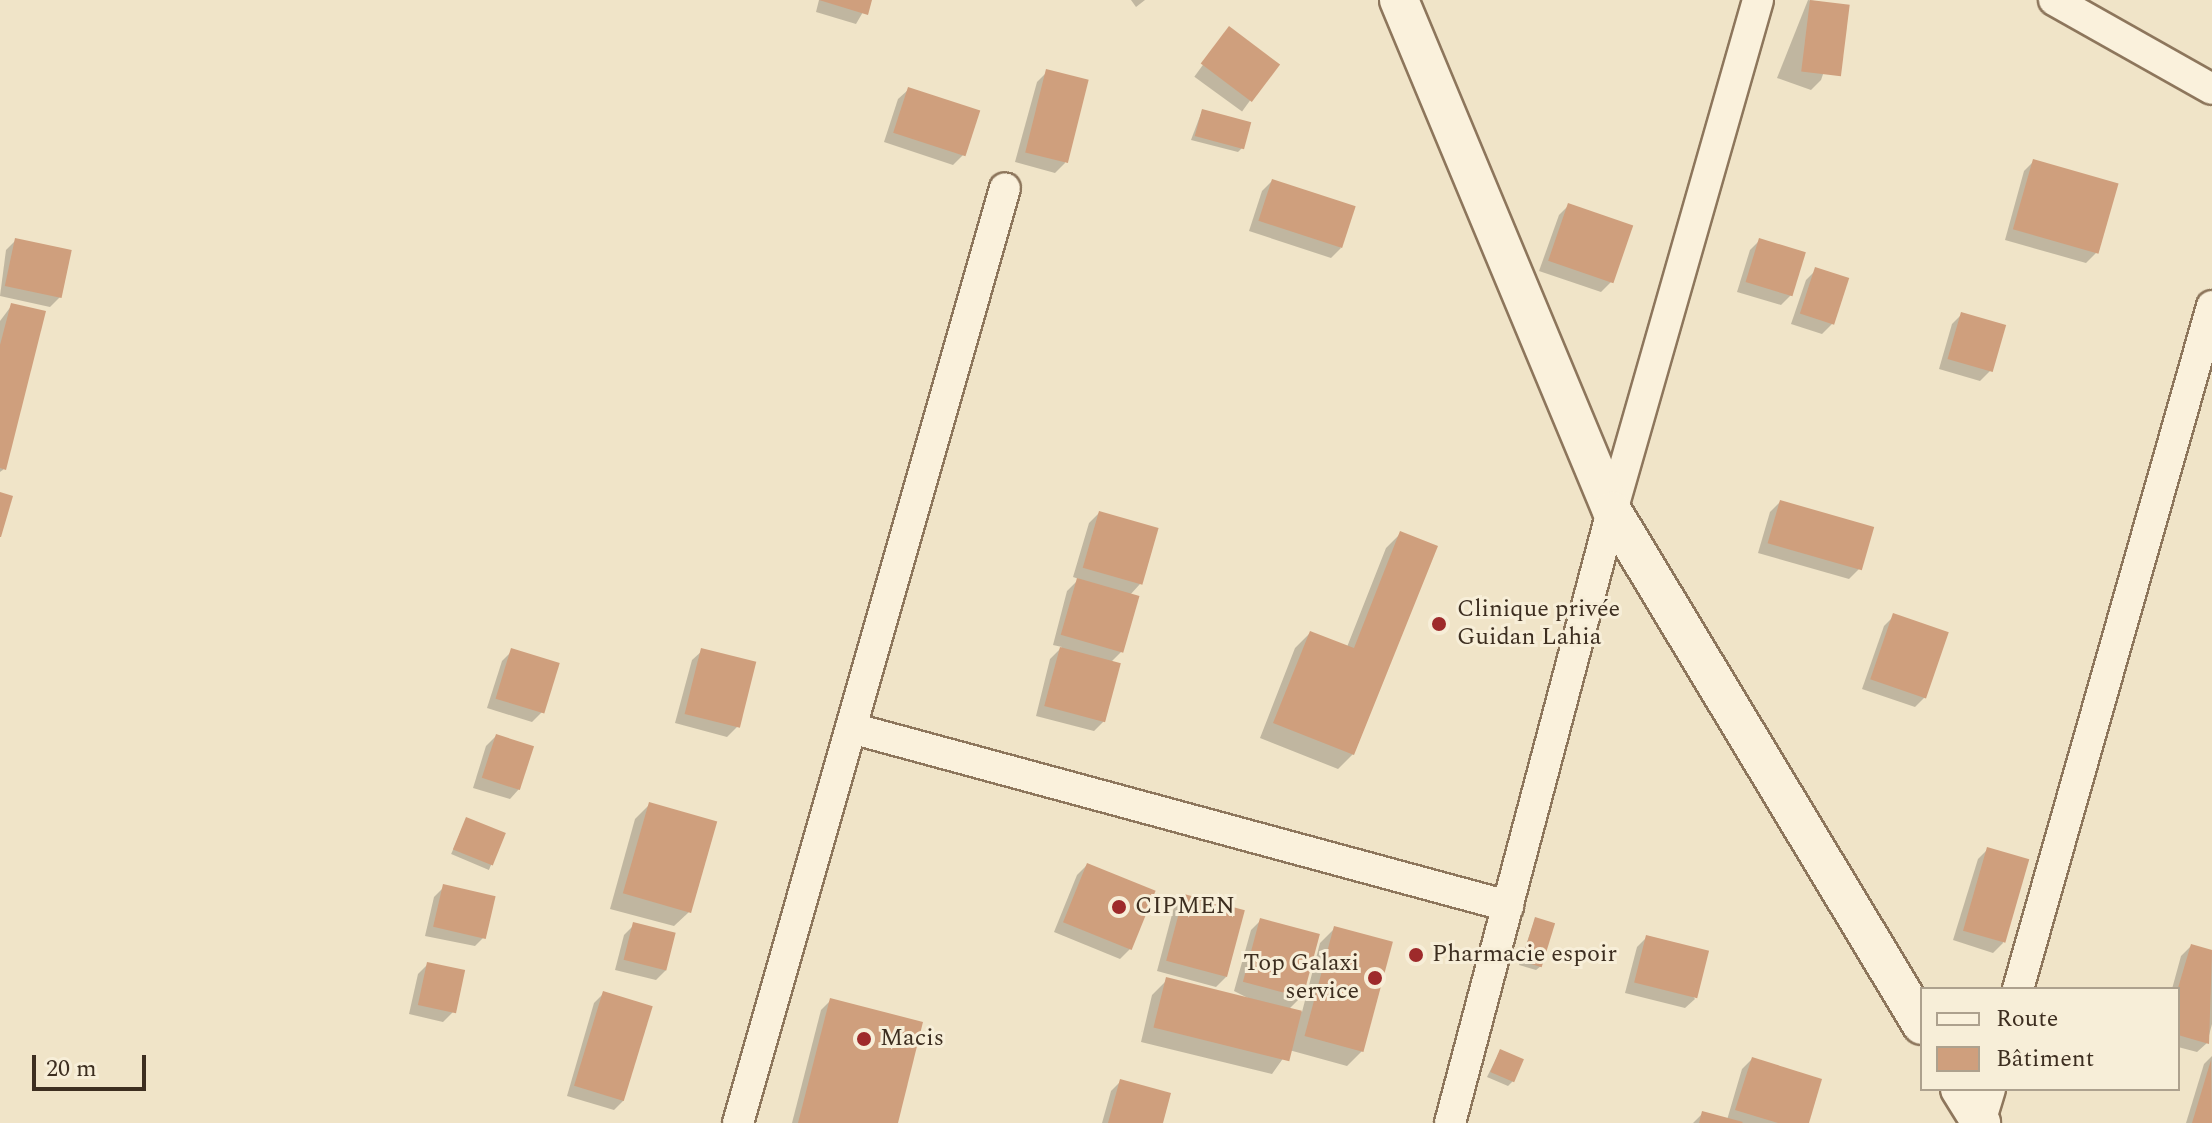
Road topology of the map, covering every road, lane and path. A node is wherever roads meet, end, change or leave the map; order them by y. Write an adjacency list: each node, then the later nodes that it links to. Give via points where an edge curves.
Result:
1 (1399, 0): 7 (street)
2 (1758, 0): 7 (street)
3 (2054, 0): 4 (street)
4 (2212, 89)
5 (1005, 188): 8 (street)
6 (2212, 306): 10 (street)
7 (1612, 511): 9 (street); 11 (street)
8 (851, 728): 9 (street); 14 (street)
9 (1508, 906): 15 (street)
10 (2019, 987)
11 (1920, 1022)
12 (1961, 1091): 16 (street)
13 (1989, 1091): 16 (street)
14 (738, 1123)
15 (1450, 1123)
16 (1981, 1123)

